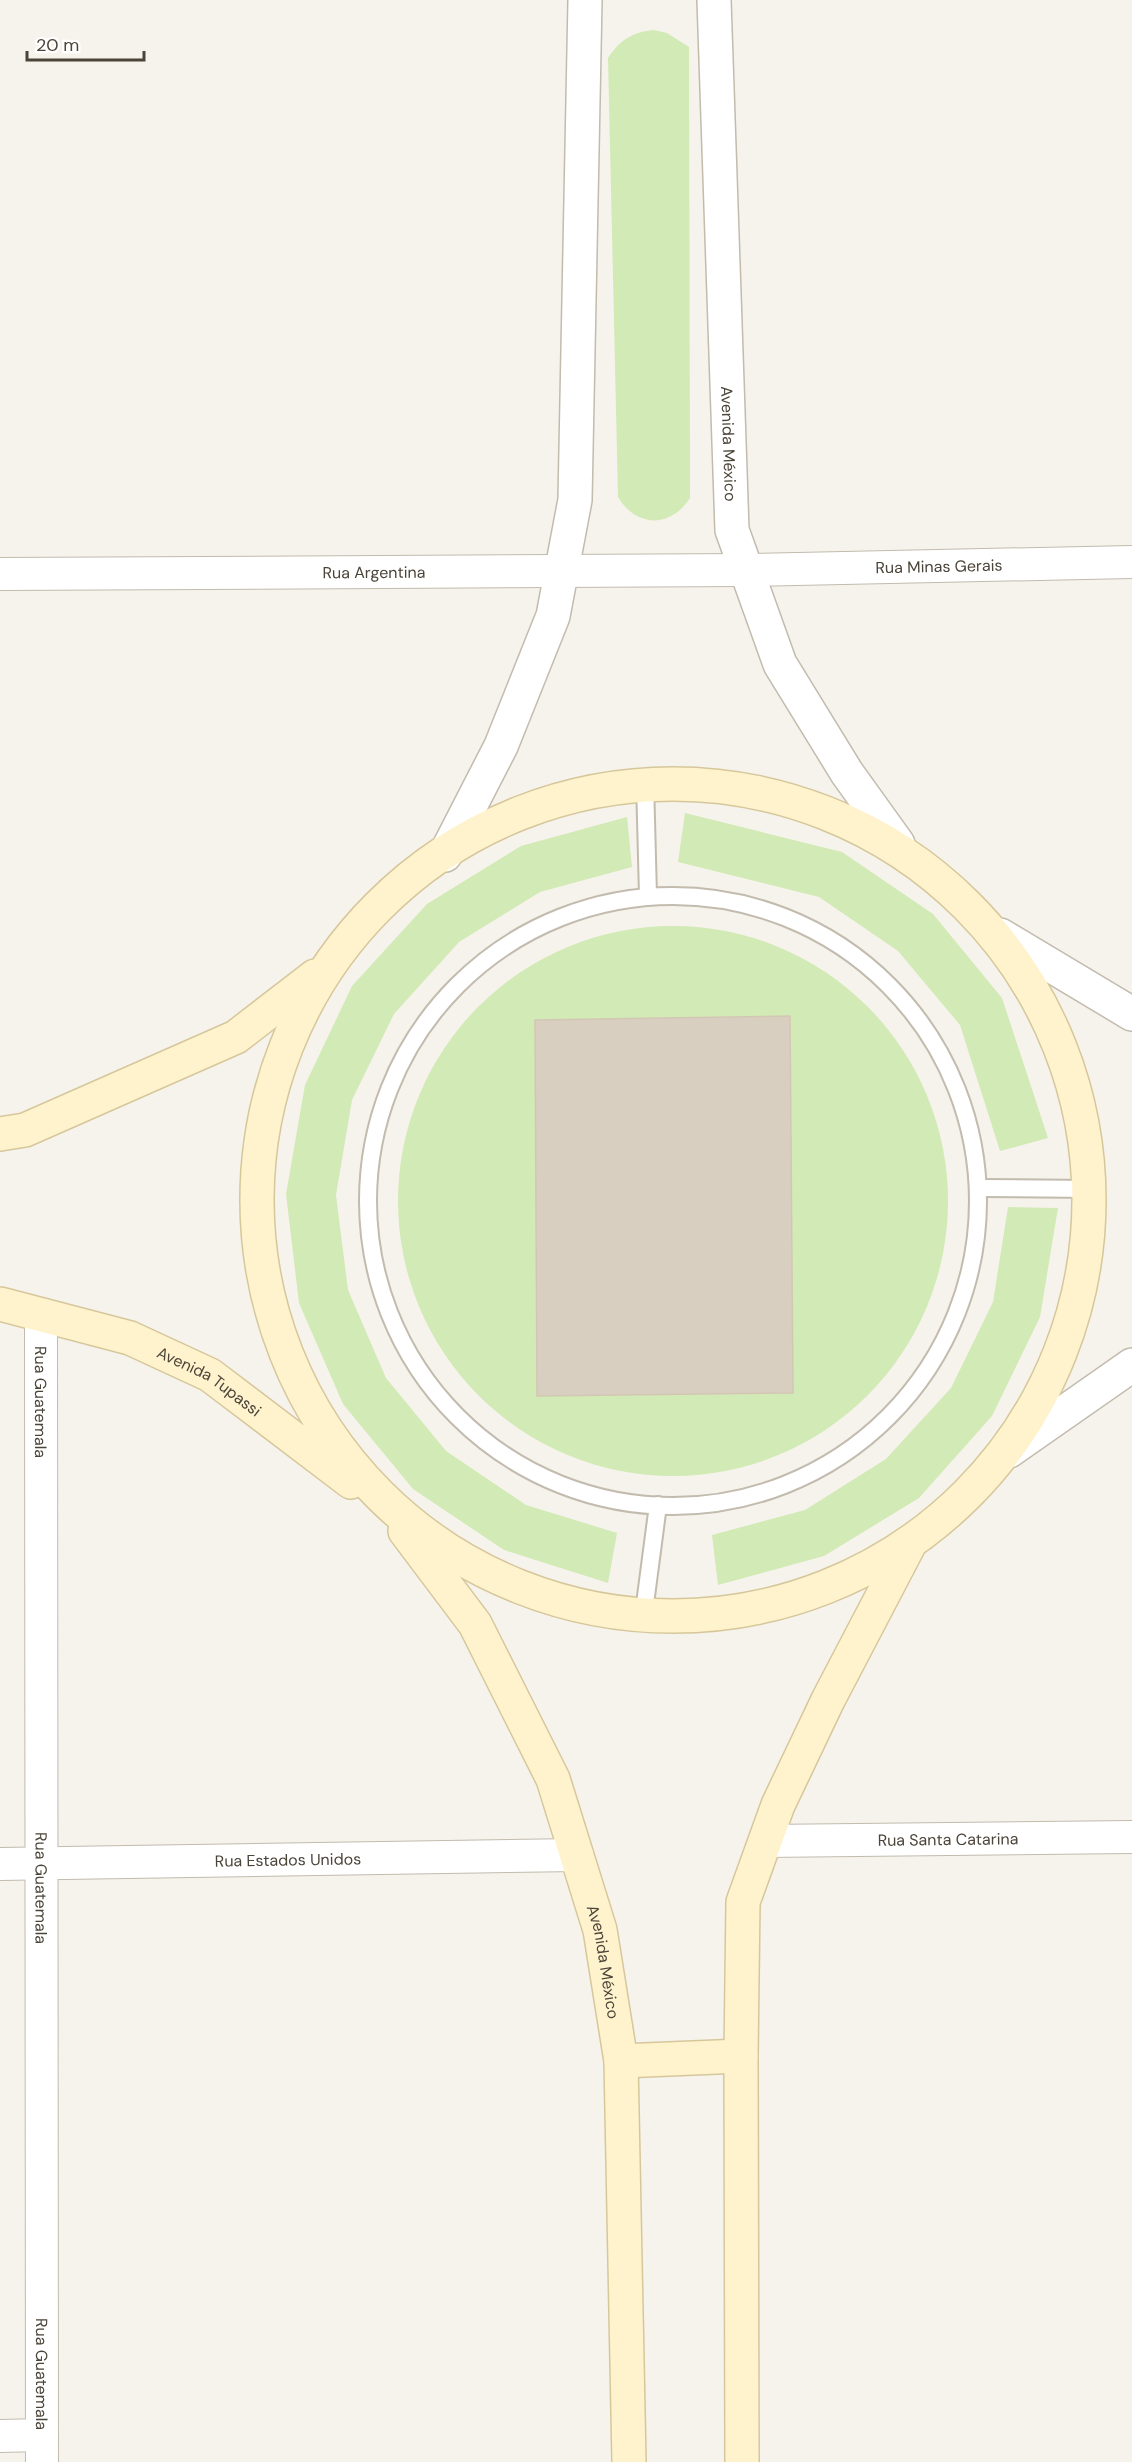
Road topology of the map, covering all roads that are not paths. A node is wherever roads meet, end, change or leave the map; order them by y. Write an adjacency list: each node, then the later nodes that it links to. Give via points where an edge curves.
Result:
1 (585, 0): 5 (street, via 575,500)
2 (714, 0): 4 (street, Avenida México, via 732,530)
3 (1132, 562): 4 (street, Rua Minas Gerais)
4 (746, 570): 5 (street, Rua Argentina); 8 (street, Avenida México, via 780,664 847,773)
5 (562, 571): 6 (street, Rua Argentina); 9 (street, via 554,616 501,746)
6 (0, 574)
7 (645, 781): 8 (main road, via 771,791); 9 (main road, via 501,818); 10 (lane)
8 (898, 843): 11 (main road)
9 (445, 855): 12 (main road, via 387,894)
10 (648, 896): 15 (lane, via 723,898 806,924 879,972 934,1040 968,1120); 21 (lane, via 552,920 477,966 419,1030 381,1109 366,1195 376,1282 411,1362 466,1429 539,1478 622,1504)
11 (1000, 935): 13 (street); 16 (main road, via 1068,1054)
12 (338, 959): 14 (main road, via 236,1037 25,1130); 22 (main road, via 303,1004 260,1135 259,1272 305,1404)
13 (1132, 1014)
14 (0, 1134)
15 (981, 1188): 16 (lane); 21 (lane, via 964,1293 926,1372 867,1437 793,1483 709,1506)
16 (1093, 1189): 20 (main road, via 1072,1327)
17 (0, 1304): 18 (main road, Avenida Tupassi)
18 (40, 1315): 22 (main road, Avenida Tupassi, via 130,1338 210,1375); 28 (street, Rua Guatemala)
19 (1132, 1365): 20 (street)
20 (1009, 1451): 23 (main road)
21 (658, 1504): 24 (lane)
22 (391, 1513): 24 (main road, via 508,1587); 27 (main road, Avenida México, via 475,1624 553,1779)
23 (908, 1547): 24 (main road, via 782,1606); 26 (main road, via 828,1700)
24 (643, 1619)
25 (1132, 1837): 26 (street, Rua Santa Catarina)
26 (765, 1841): 30 (main road, via 743,1902)
27 (576, 1855): 28 (street, Rua Estados Unidos); 31 (main road, Avenida México, via 600,1930)
28 (42, 1863): 29 (street, Rua Estados Unidos); 33 (street, Rua Guatemala)
29 (0, 1864)
30 (741, 2056): 31 (main road); 35 (main road)
31 (621, 2061): 34 (main road, Avenida México)
32 (0, 2436): 33 (street)
33 (42, 2448)
34 (629, 2462)
35 (741, 2462)

